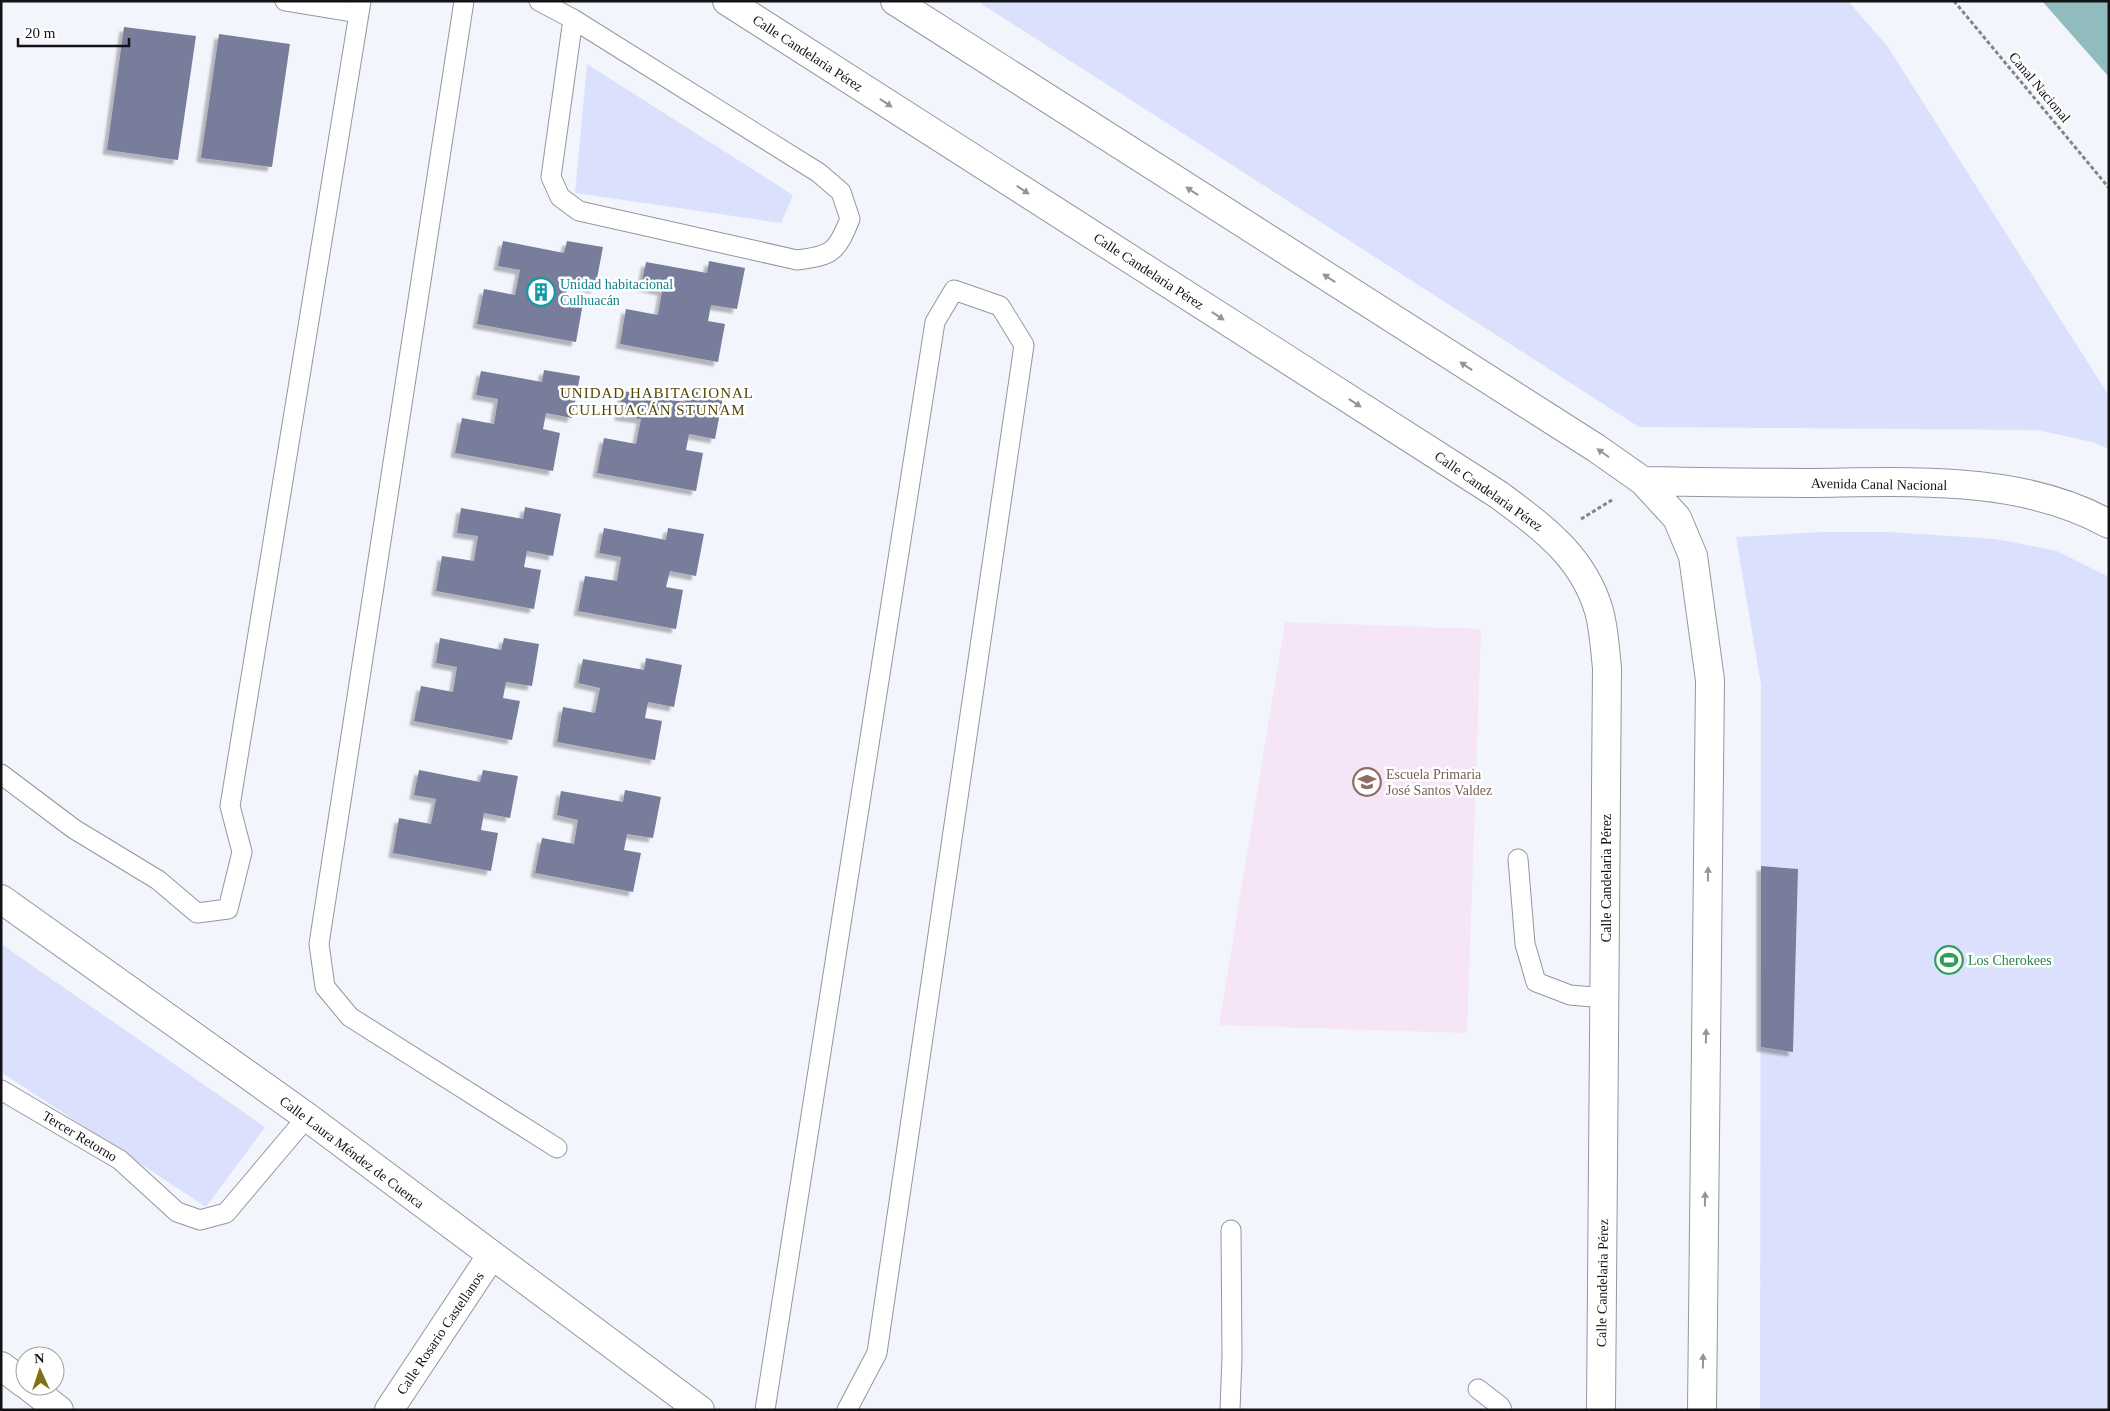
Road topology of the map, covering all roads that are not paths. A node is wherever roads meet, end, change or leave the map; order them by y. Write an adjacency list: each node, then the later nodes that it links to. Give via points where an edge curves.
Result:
1 (285, 1): 6 (lane)
2 (464, 1): 16 (lane, via 319,944 325,988 350,1018)
3 (539, 1): 7 (lane)
4 (727, 1): 13 (main road, Calle Candelaria Pérez, one-way to 13, via 1499,495 1553,536 1582,572 1599,612 1607,668)
5 (895, 1): 8 (main road, one-way to 5)
6 (360, 7): 10 (lane, via 230,806 242,852 228,908 197,913 158,880 74,830)
7 (572, 18): 7 (lane, via 820,173 841,192 850,219 840,245 820,258 797,260 578,211 560,196 551,177)
8 (1643, 481): 9 (main road, Avenida Canal Nacional, via 1919,482 2016,491 2083,509); 31 (main road, one-way to 8, via 1710,680 1694,556 1677,518)
9 (2109, 524)
10 (1, 774)
11 (1518, 859): 13 (lane, via 1524,944 1536,982 1570,995)
12 (1, 899): 15 (main road, Calle Laura Méndez de Cuenca)
13 (1605, 998): 30 (main road, Calle Candelaria Pérez)
14 (1, 1090): 15 (lane, Tercer Retorno, via 120,1160 177,1212 200,1220 226,1213)
15 (307, 1117): 18 (main road, Calle Laura Méndez de Cuenca)
16 (556, 1148)
17 (1231, 1230): 28 (lane)
18 (491, 1256): 24 (main road, Calle Rosario Castellanos); 25 (main road, Calle Laura Méndez de Cuenca)
19 (1, 1366): 20 (main road)
20 (15, 1377)
21 (1478, 1388): 29 (lane)
22 (41, 1396): 23 (main road)
23 (59, 1410)
24 (389, 1410)
25 (700, 1410)
26 (765, 1410): 27 (lane, via 935,322 954,290 1000,306 1024,345 877,1353)
27 (847, 1410)
28 (1230, 1410)
29 (1502, 1410)
30 (1601, 1410)
31 (1702, 1410)

